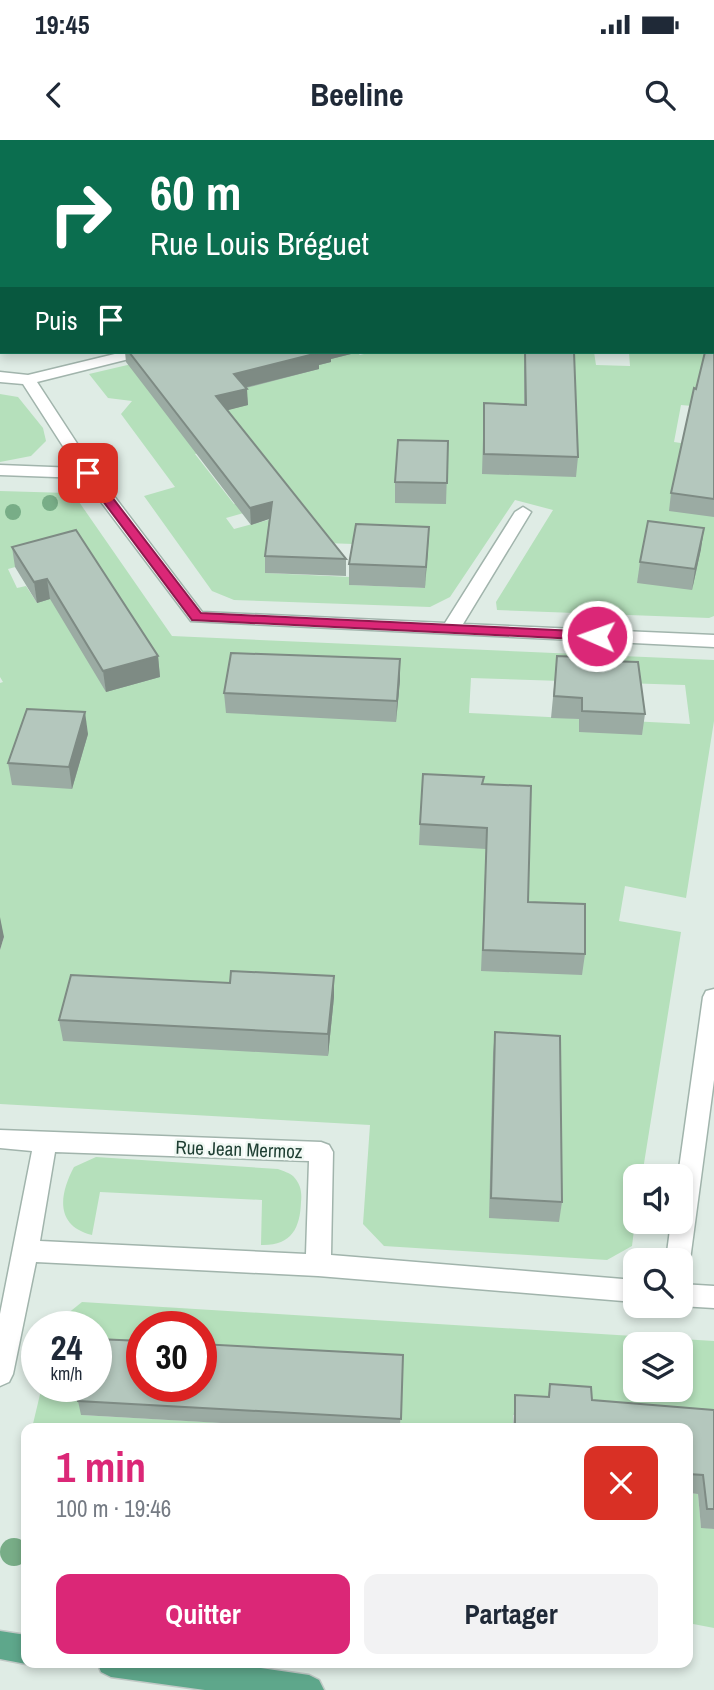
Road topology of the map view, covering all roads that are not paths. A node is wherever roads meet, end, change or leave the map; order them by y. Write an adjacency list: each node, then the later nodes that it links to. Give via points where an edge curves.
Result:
1 (132, 354): 3 (street)
2 (0, 377): 3 (street)
3 (28, 380): 5 (street)
4 (0, 470): 5 (street)
5 (88, 473): 7 (street, via 197,617)
6 (523, 512): 7 (street)
7 (450, 630): 8 (street)
8 (714, 641)
9 (714, 997): 12 (street)
10 (0, 1139): 11 (street, Rue Jean Mermoz)
11 (44, 1142): 13 (street); 14 (street, Rue Jean Mermoz, via 321,1152)
12 (680, 1248)
13 (26, 1251): 14 (street); 18 (street)
14 (318, 1265): 15 (street)
15 (623, 1290)
16 (693, 1295): 17 (street)
17 (714, 1297)
18 (0, 1374)
19 (0, 1645): 20 (main road)
20 (21, 1648)
21 (152, 1668): 22 (main road)
22 (242, 1681): 23 (main road); 24 (main road)
23 (272, 1690)
24 (309, 1690)

